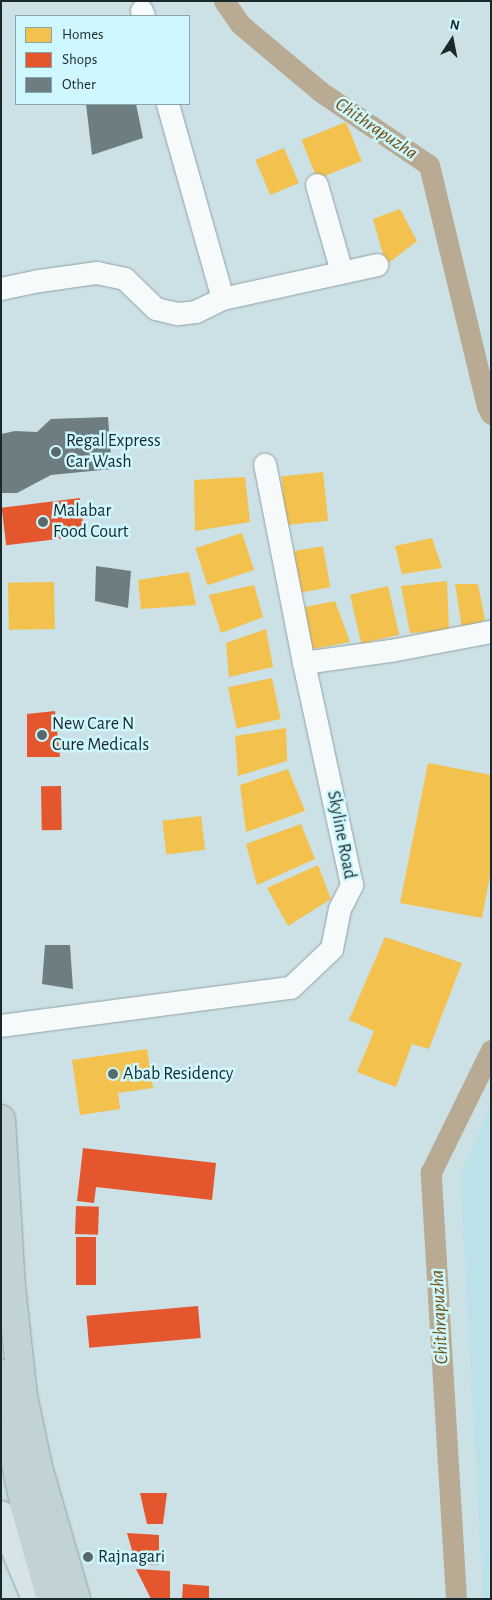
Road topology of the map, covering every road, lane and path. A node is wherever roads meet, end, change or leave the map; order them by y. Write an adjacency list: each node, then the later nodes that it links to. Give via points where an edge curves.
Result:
1 (168, 105): 6 (street)
2 (317, 185): 4 (street)
3 (377, 265): 4 (street)
4 (342, 272): 6 (street)
5 (1, 289): 6 (street, via 97,273 125,278 156,309 178,314 196,312)
6 (223, 299)
7 (265, 465): 9 (street, Skyline Road)
8 (491, 632): 9 (street, via 391,652)
9 (304, 662): 10 (street, Skyline Road, via 352,885 340,909 332,949 291,988)
10 (1, 1026)
11 (1, 1119): 16 (highway, via 10,1286 23,1396 40,1476)
12 (1, 1372): 15 (highway, via 24,1503)
13 (1, 1515): 14 (main road)
14 (36, 1599)
15 (51, 1599)
16 (76, 1599)

